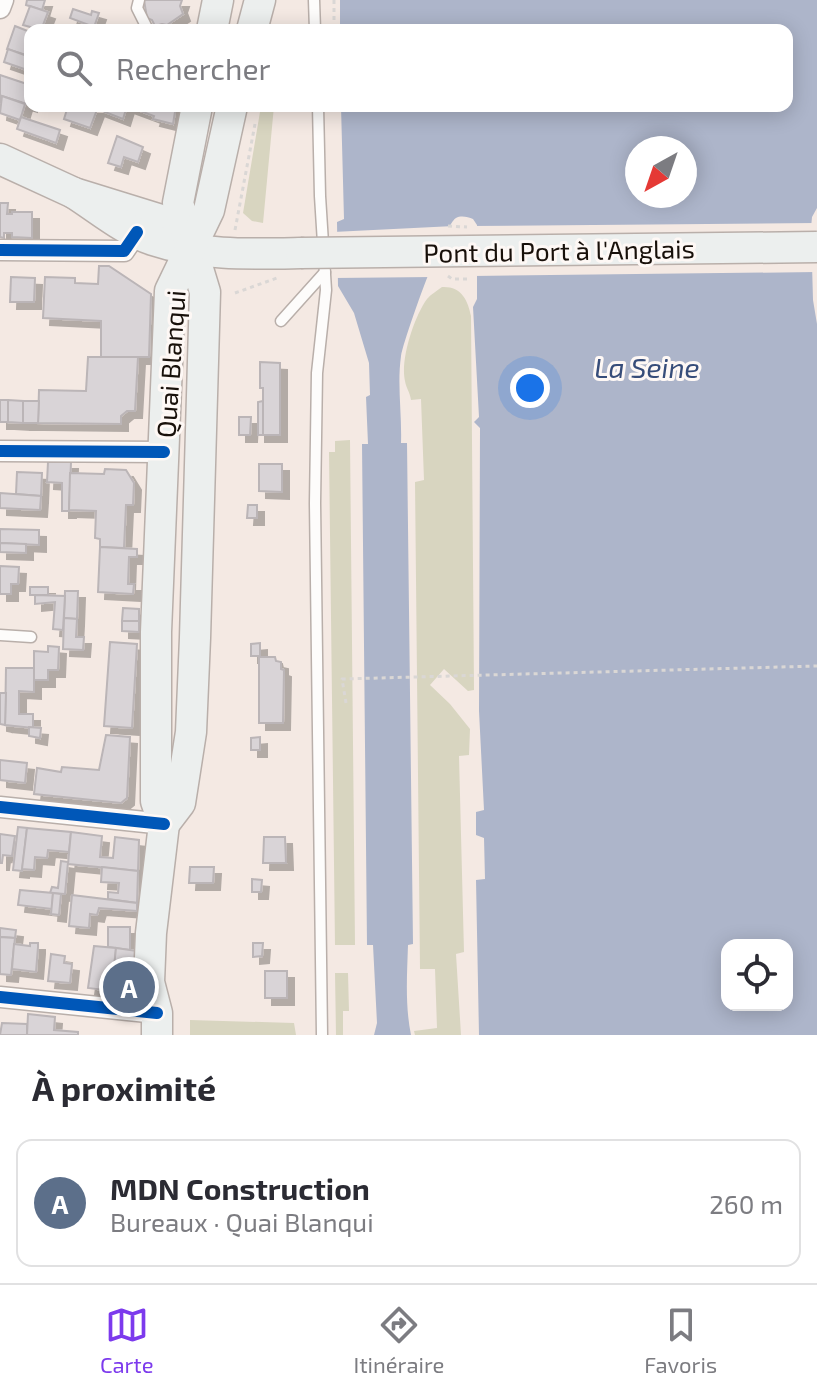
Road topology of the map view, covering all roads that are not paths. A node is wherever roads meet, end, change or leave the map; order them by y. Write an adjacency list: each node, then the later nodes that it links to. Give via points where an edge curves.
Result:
1 (3, 0): 6 (street)
2 (139, 0): 7 (lane)
3 (218, 0): 8 (main road)
4 (260, 0): 9 (main road)
5 (314, 0): 10 (lane)
6 (0, 8)
7 (145, 24)
8 (213, 24)
9 (254, 24)
10 (315, 24)
11 (196, 112): 18 (main road, via 178,203)
12 (318, 112): 20 (lane)
13 (244, 114): 18 (main road)
14 (0, 159): 15 (main road)
15 (74, 193): 16 (main road, Pont du Port à l'Anglais); 18 (main road, via 158,219)
16 (137, 232): 18 (main road, Pont du Port à l'Anglais); 19 (street, via 124,251)
17 (817, 247): 18 (main road, Pont du Port à l'Anglais, bridge, via 293,263)
18 (190, 249): 23 (main road, Quai Blanqui, via 170,291); 27 (main road, Quai Blanqui, via 205,292 191,732 180,803)
19 (0, 250)
20 (325, 272): 21 (lane); 30 (lane, via 315,503)
21 (281, 321)
22 (0, 451): 23 (street)
23 (164, 452): 27 (main road, Quai Blanqui, via 156,632 156,801)
24 (0, 635): 25 (lane)
25 (31, 637)
26 (0, 807): 27 (street)
27 (164, 824): 29 (main road, Quai Blanqui, via 159,878 168,894 165,983)
28 (0, 997): 29 (street)
29 (157, 1024)
30 (322, 1035)

